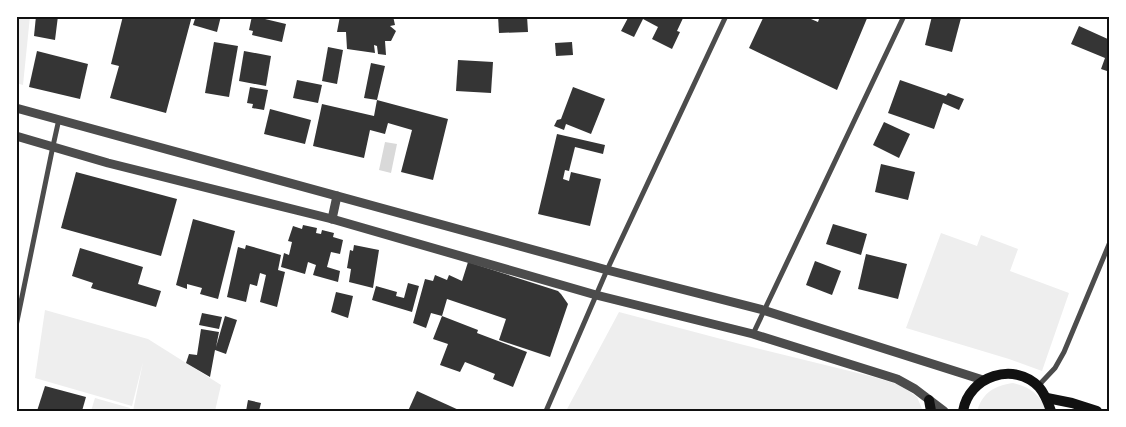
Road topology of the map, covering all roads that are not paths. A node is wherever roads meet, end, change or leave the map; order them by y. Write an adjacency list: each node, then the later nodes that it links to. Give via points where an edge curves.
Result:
1 (726, 16): 11 (street)
2 (904, 16): 13 (street)
3 (17, 108): 4 (lane); 5 (street)
4 (16, 118)
5 (59, 119): 7 (street); 8 (street)
6 (16, 136): 7 (street)
7 (52, 146): 9 (street); 14 (street)
8 (337, 196): 9 (street); 11 (street)
9 (332, 219): 12 (street)
10 (1110, 242): 17 (street, via 1064,352 1055,368)
11 (607, 270): 12 (street); 13 (street)
12 (596, 295): 15 (street); 20 (street)
13 (764, 310): 15 (street); 16 (street)
14 (16, 326)
15 (752, 334): 19 (street, via 896,380)
16 (983, 380): 17 (main road, via 1011,374); 23 (main road, via 972,390)
17 (1038, 386): 18 (main road)
18 (1047, 398): 24 (main road); 25 (main road)
19 (929, 400): 21 (main road); 22 (street)
20 (546, 411)
21 (931, 411)
22 (944, 411)
23 (963, 411)
24 (1051, 411)
25 (1097, 411)

